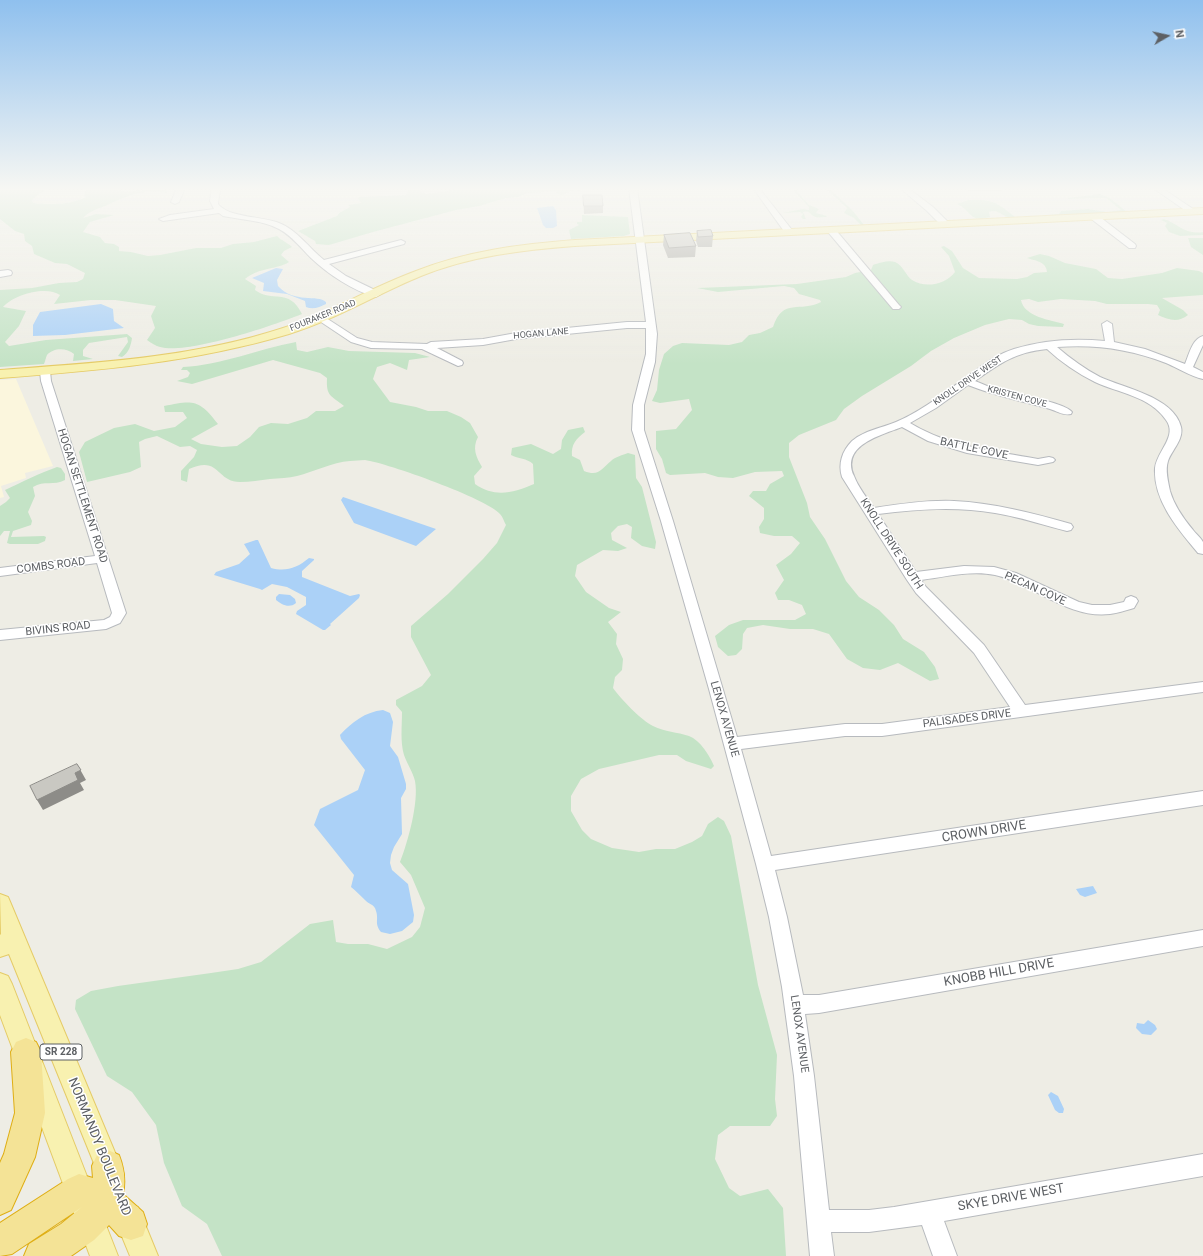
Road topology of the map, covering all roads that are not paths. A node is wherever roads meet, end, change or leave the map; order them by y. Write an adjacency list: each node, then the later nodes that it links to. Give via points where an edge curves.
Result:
1 (305, 247): 6 (street)
2 (384, 247): 6 (street)
3 (535, 247): 7 (main road, FOURAKER ROAD, via 493,252 438,267)
4 (641, 247): 11 (street, LENOX AVENUE)
5 (845, 247): 8 (street)
6 (322, 263): 7 (street, via 339,276)
7 (376, 294): 9 (main road, FOURAKER ROAD)
8 (896, 307)
9 (320, 318): 16 (street, via 354,340 371,345 423,346); 18 (main road, FOURAKER ROAD, via 264,337 189,355)
10 (1108, 324): 14 (street)
11 (651, 325): 13 (street, HOGAN LANE, via 627,325 516,336 483,342); 36 (street, LENOX AVENUE, via 652,354 637,407 638,430)
12 (1203, 339): 17 (street, via 1197,346)
13 (432, 345)
14 (1110, 345): 15 (street, KNOLL DRIVE WEST, via 1076,343); 17 (street, KNOLL DRIVE WEST, via 1150,353)
15 (1050, 346): 21 (street, KNOLL DRIVE WEST, via 1007,355); 27 (street, via 1084,373 1143,397 1169,414 1177,433 1162,461 1163,488 1172,511)
16 (458, 363)
17 (1188, 368): 20 (street, KNOLL DRIVE WEST)
18 (45, 371): 19 (main road, FOURAKER ROAD); 28 (street, HOGAN SETTLEMENT ROAD)
19 (0, 374)
20 (1203, 376)
21 (967, 381): 22 (street, KRISTEN COVE); 23 (street, KNOLL DRIVE WEST, via 920,414)
22 (1067, 412)
23 (902, 423): 24 (street, BATTLE COVE, via 919,434 948,445 1038,462); 25 (street, KNOLL DRIVE SOUTH, via 869,435 849,453 846,463 847,474)
24 (1049, 460)
25 (870, 512): 26 (street, via 916,506 974,506 1014,512); 30 (street, KNOLL DRIVE SOUTH)
26 (1067, 527)
27 (1203, 550)
28 (102, 558): 29 (street, COMBS ROAD); 32 (street, HOGAN SETTLEMENT ROAD, via 119,614)
29 (0, 572)
30 (912, 578): 31 (street, PECAN COVE, via 981,570 994,571 1086,610 1112,610 1129,605); 35 (street, KNOLL DRIVE SOUTH, via 934,604 980,649)
31 (1131, 601)
32 (114, 620): 33 (street, BIVINS ROAD, via 106,624)
33 (0, 635)
34 (1203, 687): 35 (street, PALISADES DRIVE)
35 (1021, 712): 36 (street, PALISADES DRIVE, via 882,730 845,730)
36 (731, 744): 38 (street, LENOX AVENUE)
37 (1203, 798): 38 (street, CROWN DRIVE)
38 (765, 864): 43 (street, LENOX AVENUE, via 778,917)
39 (0, 904): 41 (main road, NORMANDY BOULEVARD / SR 228)
40 (1203, 938): 43 (street, KNOBB HILL DRIVE, via 819,1004)
41 (7, 943): 46 (main road, NORMANDY BOULEVARD / SR 228)
42 (0, 984): 44 (main road, SR 228)
43 (794, 1005): 50 (street, LENOX AVENUE, via 804,1076)
44 (26, 1052): 47 (highway, via 30,1113 19,1157); 48 (main road, SR 228)
45 (1203, 1165): 49 (street, SKYE DRIVE WEST)
46 (108, 1166): 48 (highway, via 108,1188); 51 (main road, NORMANDY BOULEVARD / SR 228)
47 (0, 1199)
48 (92, 1204): 51 (highway); 52 (highway); 53 (highway); 54 (main road, SR 228)
49 (929, 1212): 50 (street, SKYE DRIVE WEST, via 869,1221); 57 (street)
50 (818, 1221): 56 (street, LENOX AVENUE)
51 (131, 1224): 55 (main road, NORMANDY BOULEVARD / SR 228)
52 (0, 1242)
53 (40, 1256)
54 (104, 1256)
55 (144, 1256)
56 (822, 1256)
57 (945, 1256)

